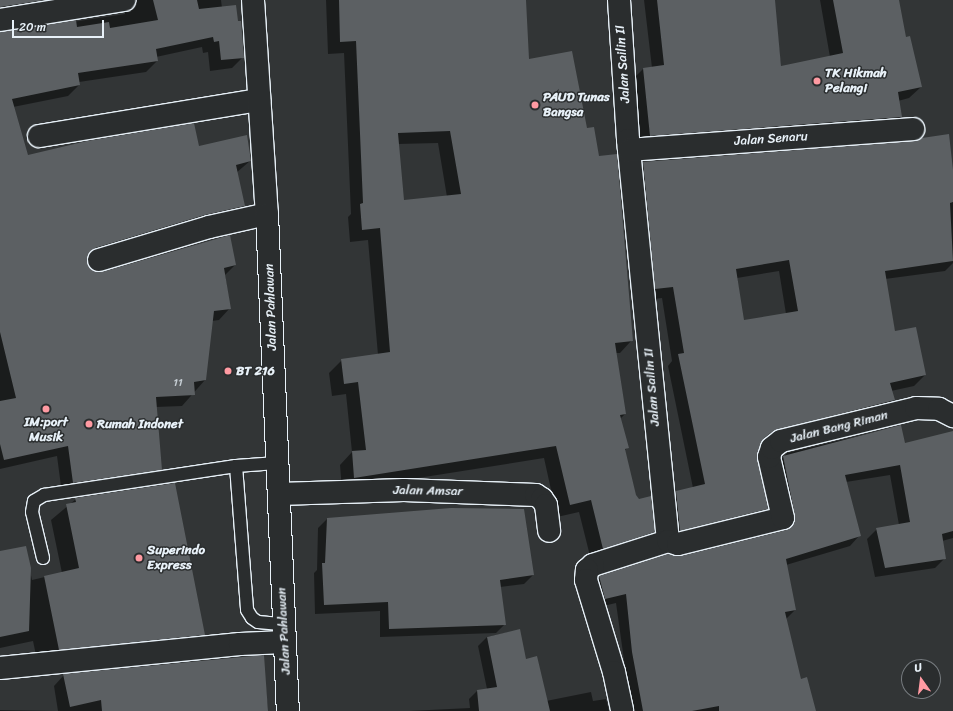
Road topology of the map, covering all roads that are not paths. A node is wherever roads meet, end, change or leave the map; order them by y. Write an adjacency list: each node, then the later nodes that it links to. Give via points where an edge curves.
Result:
1 (124, 0): 4 (street)
2 (253, 0): 5 (street, Jalan Pahlawan)
3 (619, 0): 8 (street, Jalan Sailin II)
4 (0, 20)
5 (259, 100): 7 (street); 9 (street, Jalan Pahlawan)
6 (914, 129): 8 (street, Jalan Senaru)
7 (39, 136)
8 (629, 150): 16 (street, Jalan Sailin II)
9 (267, 214): 10 (street, via 209,227); 12 (street, Jalan Pahlawan)
10 (99, 260)
11 (953, 416): 16 (street, Jalan Bang Riman, via 939,409 916,408 781,441 772,448 769,457 782,518 678,544)
12 (277, 463): 13 (lane); 14 (street, Jalan Pahlawan)
13 (236, 466): 17 (lane, via 44,496 34,501 32,512); 18 (lane, via 247,610 258,622)
14 (279, 494): 15 (street, Jalan Amsar, via 404,490 536,495 542,498 546,505); 18 (street, Jalan Pahlawan)
15 (549, 531)
16 (668, 541): 21 (street, via 593,565 587,570 586,580 614,672)
17 (43, 558)
18 (283, 633): 19 (street, via 240,644); 20 (street, Jalan Pahlawan)
19 (0, 668)
20 (288, 711)
21 (622, 711)

